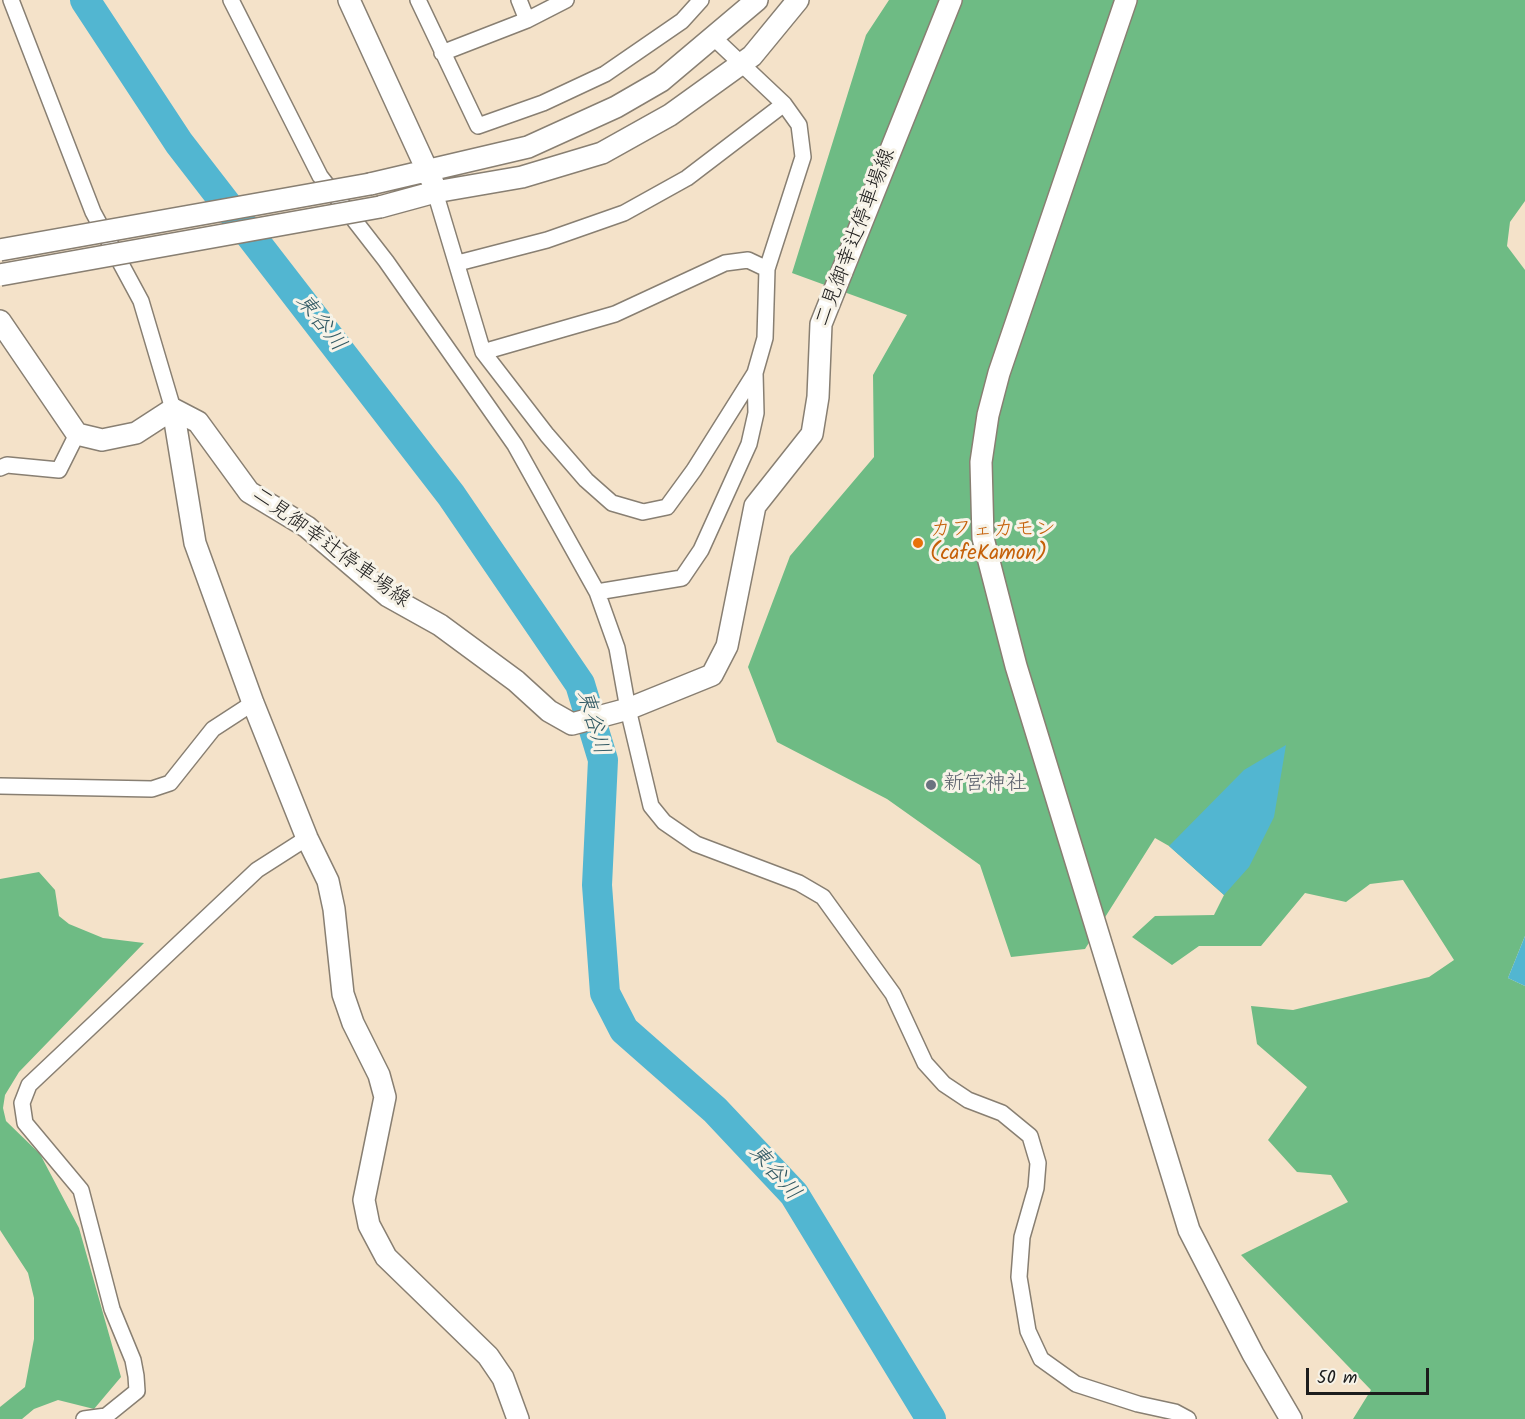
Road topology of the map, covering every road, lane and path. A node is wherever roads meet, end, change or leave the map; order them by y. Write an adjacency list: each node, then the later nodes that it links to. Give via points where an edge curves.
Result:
1 (11, 0): 26 (street, via 93,212 141,301)
2 (231, 0): 29 (street, via 320,176 386,261 515,445)
3 (349, 0): 17 (street)
4 (418, 0): 14 (street)
5 (519, 0): 12 (street)
6 (566, 0): 12 (street)
7 (701, 0): 14 (street, via 681,21 604,74 543,103 478,126)
8 (757, 0): 13 (street)
9 (798, 0): 15 (street)
10 (951, 0): 31 (street, 二見御幸辻停車場線, via 821,324 812,434 755,506 727,646 712,675)
11 (1126, 0): 37 (street, via 996,384 981,462 983,538 1016,666 1189,1230)
12 (527, 20): 14 (street)
13 (714, 39): 15 (street); 17 (street, via 661,81 598,116 528,147)
14 (442, 53)
15 (741, 64): 16 (street); 18 (street, via 670,115 602,153 522,177)
16 (784, 104): 20 (street, via 687,178 624,213 547,240); 21 (street, via 799,125 803,157)
17 (429, 169): 18 (street); 19 (street, bridge, via 370,184)
18 (435, 192): 20 (street); 22 (street, bridge, via 380,207)
19 (0, 250)
20 (458, 263): 24 (street)
21 (767, 269): 24 (street, via 748,260 725,263 615,314); 25 (street, via 765,338)
22 (0, 274)
23 (0, 321): 27 (street)
24 (483, 352): 25 (street, via 586,480 612,503 643,512 667,507)
25 (755, 373): 29 (street, via 756,413 748,444 701,550 682,578)
26 (173, 409): 27 (street, via 136,433 102,440); 30 (street, via 195,543); 31 (street, 二見御幸辻停車場線, via 198,422 249,492 307,527 388,596 440,625 516,681 549,711 572,723)
27 (77, 434): 28 (street, via 59,470 7,465)
28 (0, 468)
29 (597, 592): 31 (street, via 617,648)
30 (253, 704): 32 (street, via 213,729 170,783 153,789); 33 (street)
31 (628, 709): 36 (street, via 651,806 664,822 696,844 799,883 823,897 892,994 925,1063 944,1084 968,1100 1002,1113 1030,1136 1038,1163 1036,1188 1022,1237 1019,1277 1029,1330 1041,1359 1076,1384)
32 (0, 786)
33 (307, 838): 34 (street, via 257,870 30,1085 22,1102 25,1123 81,1190 112,1309 135,1368 137,1391 106,1416); 35 (street, via 328,881 343,994 385,1097 364,1200 369,1225 386,1257 488,1356 503,1378)
34 (84, 1419)
35 (518, 1419)
36 (1188, 1419)
37 (1291, 1419)

